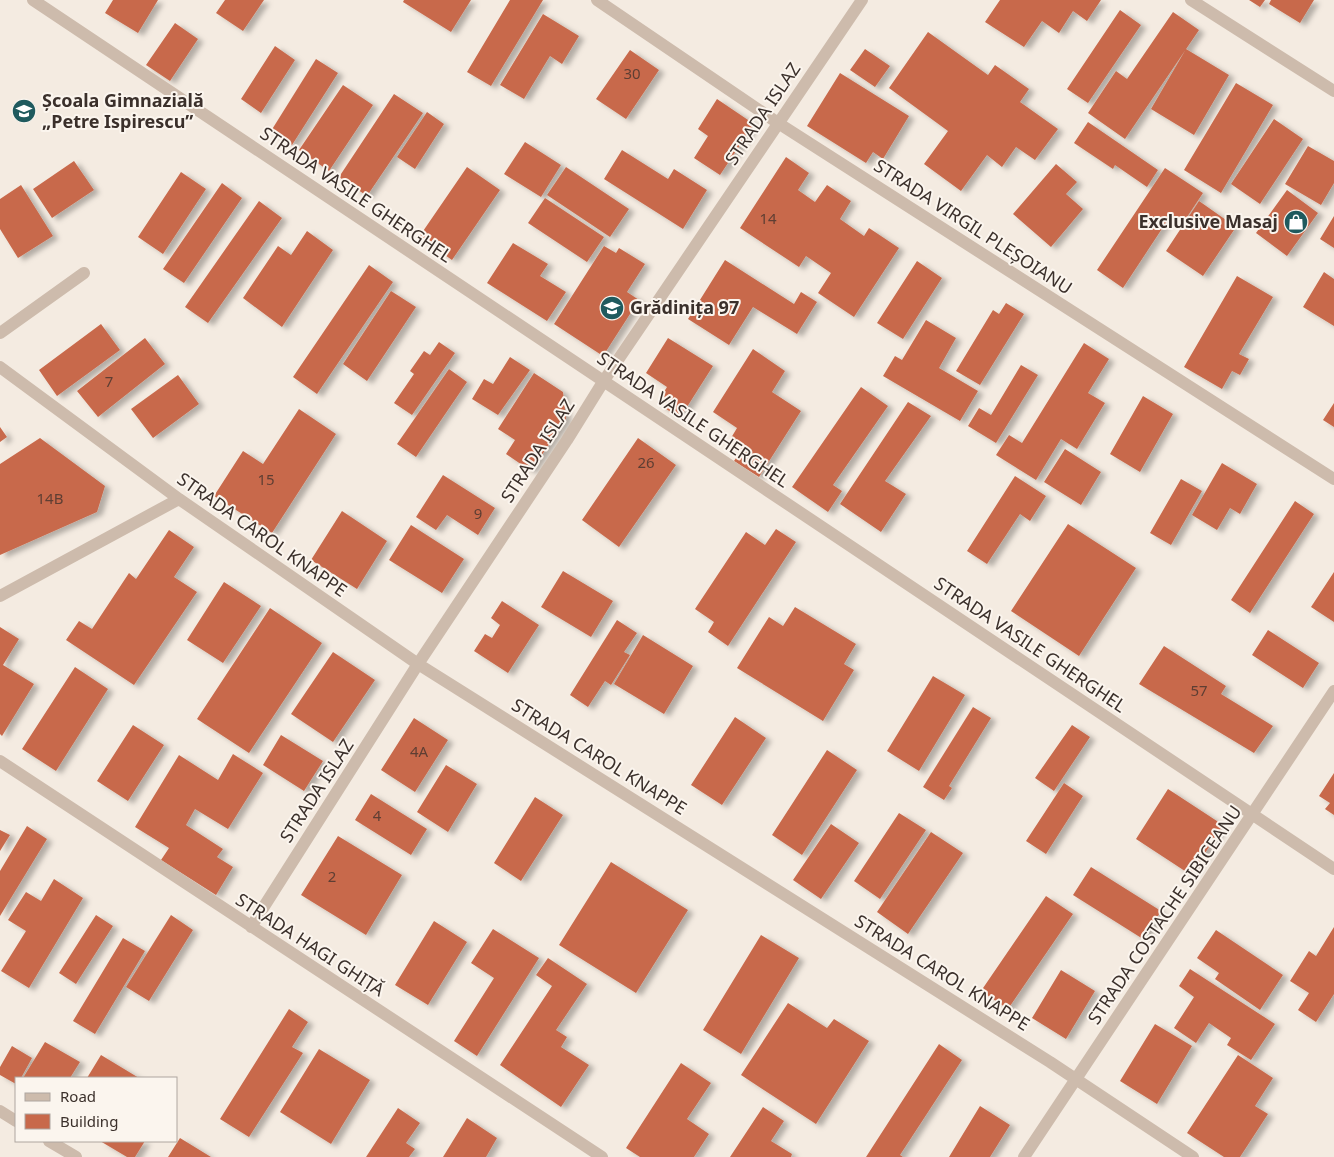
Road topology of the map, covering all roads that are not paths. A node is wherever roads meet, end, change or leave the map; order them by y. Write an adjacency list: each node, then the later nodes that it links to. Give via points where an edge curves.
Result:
1 (33, 0): 10 (street, STRADA VASILE GHERGHEL)
2 (597, 0): 6 (street, STRADA VIRGIL PLEȘOIANU)
3 (862, 0): 6 (street, STRADA ISLAZ)
4 (1191, 0): 5 (street)
5 (1334, 91)
6 (778, 123): 10 (street, STRADA ISLAZ); 11 (street, STRADA VIRGIL PLEȘOIANU)
7 (84, 273): 8 (street)
8 (0, 333)
9 (0, 367): 12 (street, STRADA CAROL KNAPPE)
10 (603, 382): 14 (street, STRADA ISLAZ); 17 (street, STRADA VASILE GHERGHEL)
11 (1334, 479)
12 (179, 499): 13 (street); 14 (street, STRADA CAROL KNAPPE)
13 (0, 596)
14 (418, 664): 19 (street, STRADA ISLAZ); 20 (street, STRADA CAROL KNAPPE)
15 (1334, 691): 17 (street, STRADA COSTACHE SIBICEANU)
16 (0, 760): 19 (street, STRADA HAGI GHIȚĂ)
17 (1252, 815): 18 (street, STRADA VASILE GHERGHEL); 20 (street, STRADA COSTACHE SIBICEANU)
18 (1334, 869)
19 (251, 926): 25 (street, STRADA HAGI GHIȚĂ)
20 (1076, 1080): 26 (street, STRADA COSTACHE SIBICEANU); 27 (street, STRADA CAROL KNAPPE)
21 (0, 1111): 22 (street)
22 (15, 1120)
23 (51, 1142): 24 (street)
24 (76, 1157)
25 (602, 1157)
26 (1024, 1157)
27 (1193, 1157)

